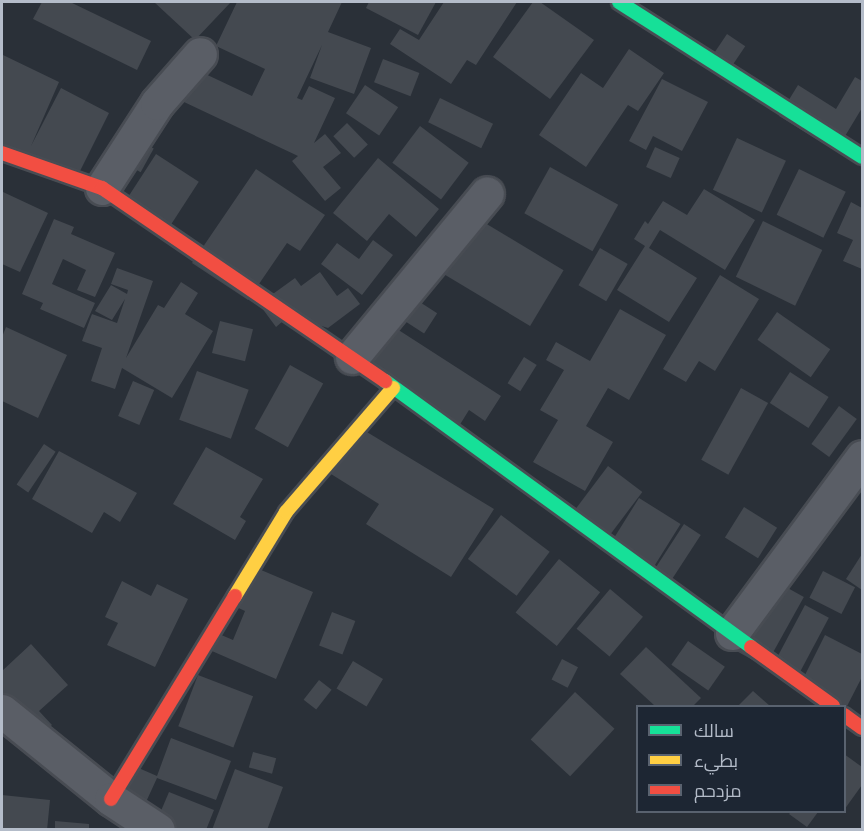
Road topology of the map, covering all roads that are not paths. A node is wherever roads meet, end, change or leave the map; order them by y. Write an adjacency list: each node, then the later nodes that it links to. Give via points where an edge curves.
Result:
1 (619, 2): 4 (street)
2 (200, 54): 5 (street, via 157,103)
3 (2, 153): 5 (street)
4 (862, 157)
5 (102, 188): 7 (street)
6 (488, 193): 7 (street)
7 (352, 357): 8 (street)
8 (393, 388): 10 (street); 15 (street, via 286,513)
9 (862, 457): 10 (street)
10 (732, 633): 11 (street)
11 (832, 705)
12 (2, 711): 15 (street)
13 (846, 716): 14 (street)
14 (862, 728)
15 (111, 799): 16 (street)
16 (158, 830)

